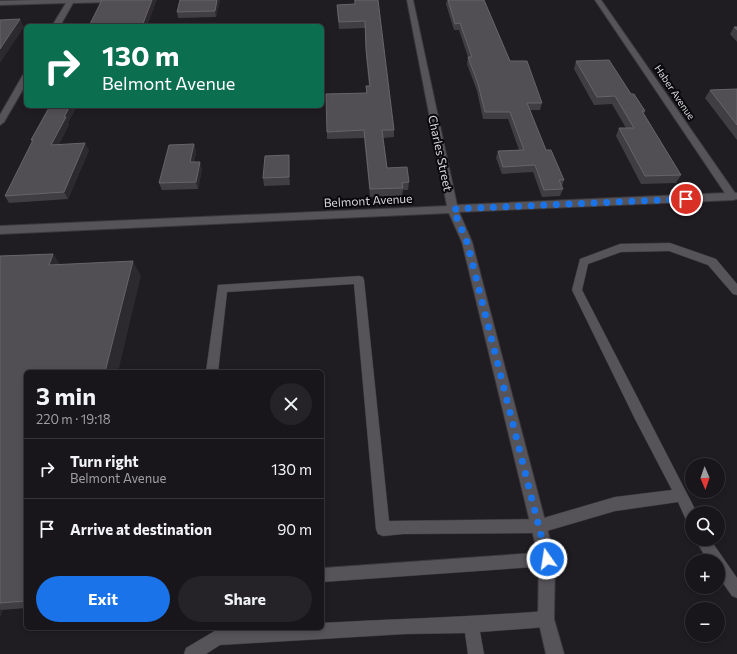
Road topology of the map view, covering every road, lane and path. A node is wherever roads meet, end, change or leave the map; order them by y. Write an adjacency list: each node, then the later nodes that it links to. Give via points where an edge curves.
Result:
1 (116, 0): 4 (street)
2 (410, 0): 10 (street, Charles Street)
3 (598, 0): 9 (street, Haber Avenue)
4 (71, 1): 5 (street); 6 (street)
5 (0, 3)
6 (57, 24)
7 (24, 80): 8 (street)
8 (0, 122)
9 (735, 196): 10 (street, Belmont Avenue)
10 (453, 209): 11 (street, Belmont Avenue); 16 (street, Charles Street, via 467,242)
11 (0, 230)
12 (737, 291): 14 (lane, via 712,262 670,247 620,248 584,262 577,290)
13 (212, 370): 16 (lane, via 222,288 359,280 383,529)
14 (682, 495): 15 (lane); 16 (lane, via 615,504)
15 (687, 506)
16 (540, 526): 17 (street, Charles Street)
17 (547, 559): 19 (lane); 21 (street, Charles Street)
18 (725, 574): 20 (lane)
19 (324, 576)
20 (737, 591)
21 (546, 618): 22 (lane); 25 (street, Charles Street)
22 (471, 625): 23 (lane, via 405,626 218,637); 24 (lane)
23 (192, 654)
24 (476, 654)
25 (555, 654)

